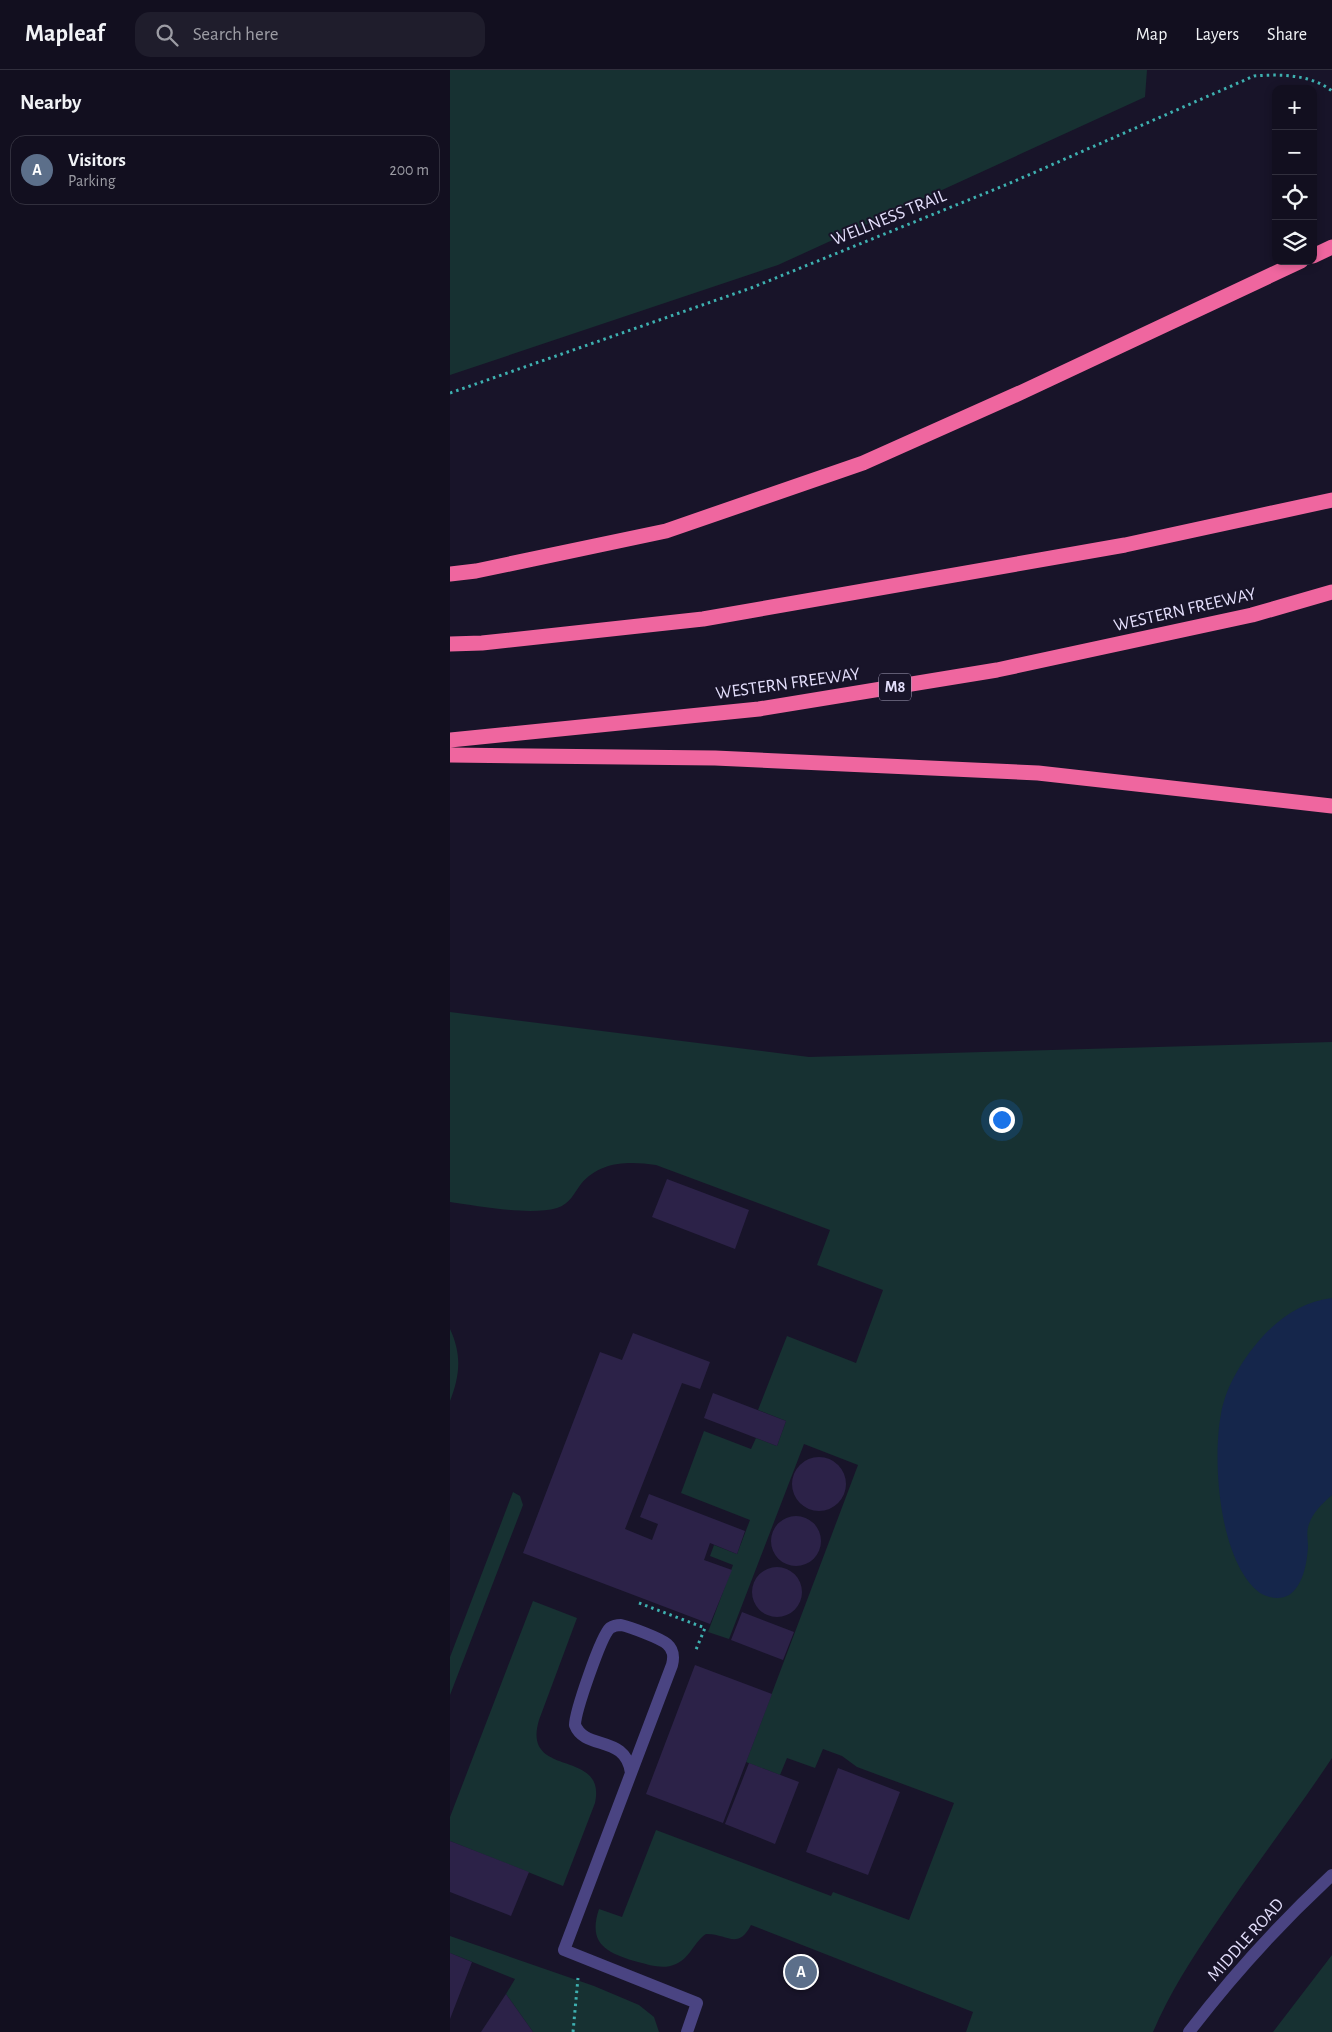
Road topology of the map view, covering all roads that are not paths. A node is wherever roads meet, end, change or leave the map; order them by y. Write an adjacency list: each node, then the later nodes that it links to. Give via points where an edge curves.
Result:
1 (1332, 247): 2 (highway)
2 (1317, 254)
3 (1292, 265): 5 (highway, via 863,463 666,530)
4 (1332, 500): 7 (highway, via 1125,545 703,619)
5 (450, 574)
6 (1332, 592): 8 (highway, WESTERN FREEWAY / M8, via 1252,615 997,670 759,710)
7 (450, 644)
8 (450, 740)
9 (450, 755): 10 (highway, via 716,758 1038,773)
10 (1332, 806)
11 (631, 1773): 11 (street, via 674,1657 672,1650 662,1641 621,1625 611,1628 604,1640 577,1710 575,1725 582,1734 623,1753 628,1758); 13 (street, via 564,1950 697,2003)
12 (1332, 1875): 14 (street, MIDDLE ROAD, via 1277,1928)
13 (686, 2032)
14 (1189, 2032)

